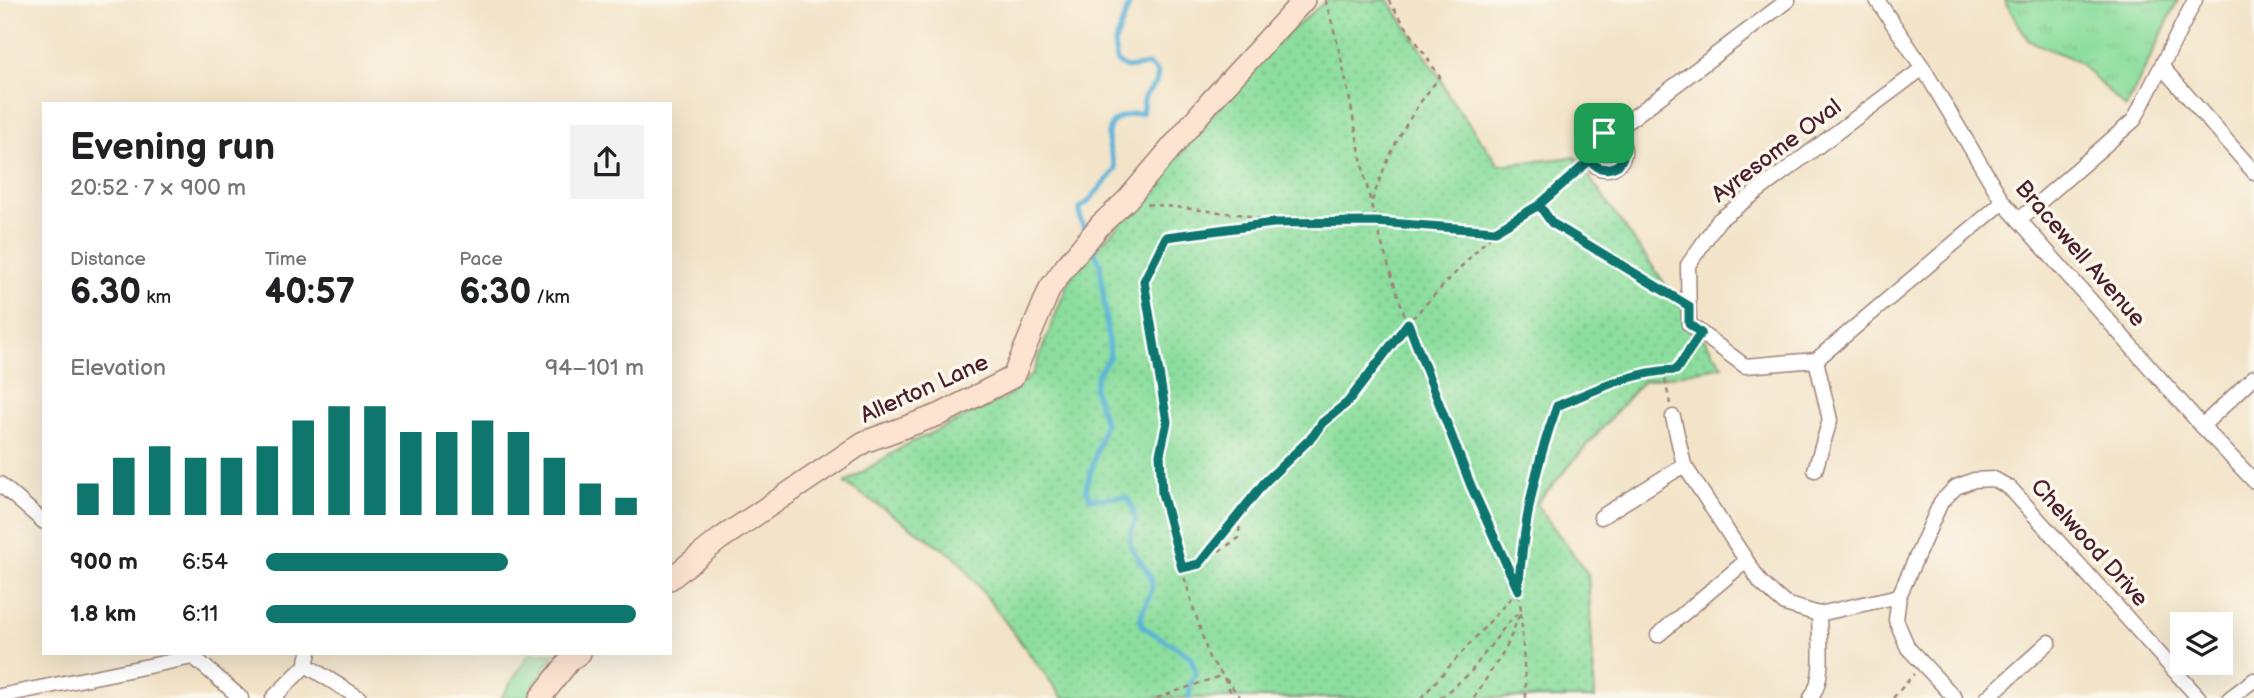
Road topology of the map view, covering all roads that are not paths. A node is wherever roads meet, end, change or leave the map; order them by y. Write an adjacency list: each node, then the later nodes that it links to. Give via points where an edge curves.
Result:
1 (1304, 0): 22 (street, Allerton Lane, via 1066,266 1050,288 1013,377 940,414 864,442 720,539)
2 (1787, 0): 7 (street)
3 (1877, 0): 6 (street, Bracewell Avenue)
4 (2195, 0): 5 (street)
5 (2162, 67): 8 (street); 10 (street, via 2134,120)
6 (1923, 68): 9 (street, Bracewell Avenue); 11 (street, Ayresome Oval, via 1719,220 1688,265 1689,324 1745,366)
7 (1611, 134): 7 (street, via 1624,147 1622,161 1605,170 1590,160 1588,148 1593,139)
8 (2254, 172)
9 (2003, 202): 10 (street, Bracewell Avenue); 11 (street)
10 (2019, 220): 14 (street, Bracewell Avenue)
11 (1816, 360): 16 (street, via 1830,420)
12 (2254, 377): 14 (street)
13 (1673, 417): 15 (street)
14 (2202, 426): 17 (street, Bracewell Avenue)
15 (1684, 465): 19 (street); 21 (street)
16 (1815, 470)
17 (2254, 481)
18 (0, 484): 20 (street)
19 (1601, 517)
20 (42, 520)
21 (1746, 561): 24 (street, via 1760,583 1784,604); 25 (street)
22 (672, 577)
23 (1899, 596): 24 (street); 37 (street, Chelwood Drive, via 1896,620 1908,648); 39 (street, Chelwood Drive, via 1941,502 1956,486 1994,479 2010,488)
24 (1819, 614): 36 (street, via 1819,663)
25 (1658, 635)
26 (2049, 642): 38 (street)
27 (191, 655): 31 (street); 32 (street)
28 (577, 655): 35 (street)
29 (308, 659): 33 (street); 34 (street)
30 (2254, 680): 40 (street)
31 (0, 696)
32 (242, 698)
33 (273, 698)
34 (359, 698)
35 (540, 698)
36 (1811, 698)
37 (1955, 698)
38 (1987, 698)
39 (2199, 698)
40 (2230, 698)

